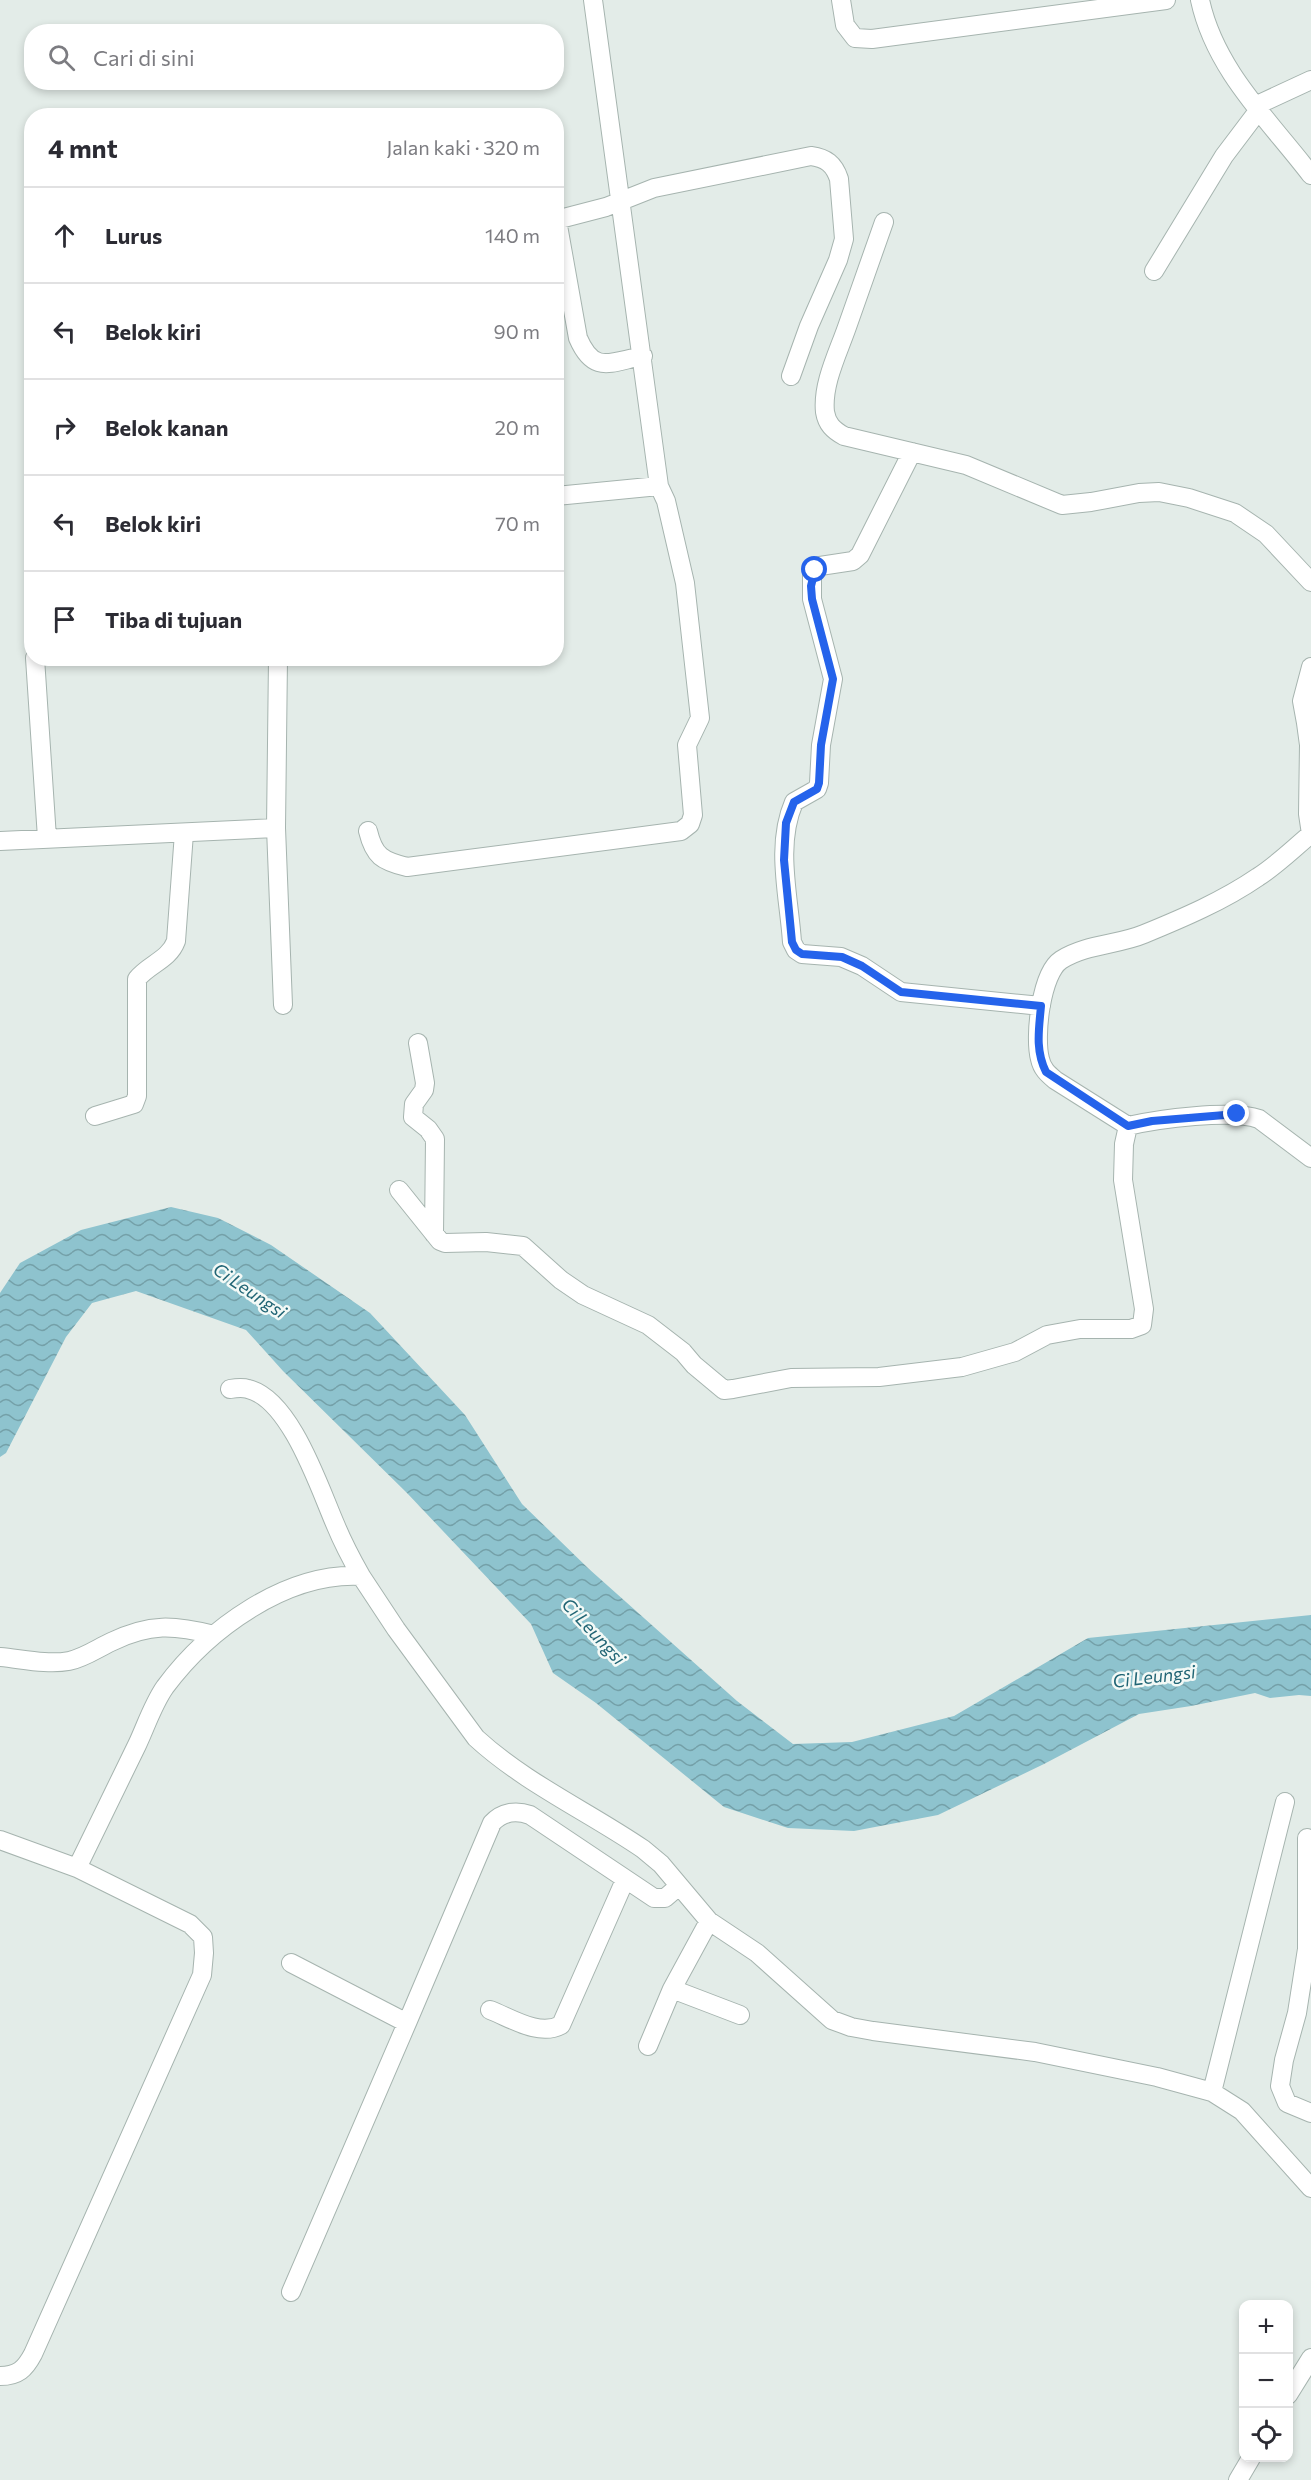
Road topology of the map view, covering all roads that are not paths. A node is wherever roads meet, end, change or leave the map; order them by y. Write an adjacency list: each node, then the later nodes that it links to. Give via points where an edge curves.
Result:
1 (593, 0): 9 (street)
2 (841, 0): 5 (street, via 845,25 855,38 872,39)
3 (1166, 0): 5 (street)
4 (1200, 0): 7 (street, via 1211,38)
5 (1135, 3)
6 (1311, 80): 7 (street)
7 (1256, 109): 8 (street); 13 (street)
8 (1311, 175)
9 (621, 202): 10 (street); 14 (street); 15 (street, via 654,188 812,156 822,158 836,169 844,239)
10 (564, 218)
11 (884, 222): 16 (street, via 831,372 825,412 833,430 844,436)
12 (564, 259): 14 (street, via 578,338 585,353 600,363)
13 (1154, 271)
14 (643, 356): 17 (street)
15 (791, 376)
16 (912, 452): 19 (street, via 966,465 1062,505 1139,493 1189,498 1235,513 1266,534); 31 (street, via 860,555 853,561 820,566 812,575 812,599 833,679 821,745 819,783 817,789 794,802 786,823 784,860 792,942 802,954 842,957 862,966 901,992)
17 (659, 486): 18 (street); 25 (street, via 685,583 700,718 687,745 694,803 690,824 681,831 407,867 380,856 372,848)
18 (564, 495)
19 (1311, 582)
20 (35, 666): 28 (street)
21 (278, 666): 24 (street)
22 (1311, 668): 23 (street, via 1302,701)
23 (1309, 725): 27 (street)
24 (276, 828): 26 (street); 30 (street)
25 (368, 831)
26 (184, 833): 28 (street); 33 (street, via 176,941 172,952 137,979 137,1096 134,1104)
27 (1311, 834): 31 (street, via 1260,877 1208,906 1141,935 1061,960 1048,977)
28 (46, 838): 29 (street)
29 (0, 841)
30 (282, 1005)
31 (1041, 1006): 34 (street, via 1038,1047 1046,1072)
32 (418, 1043): 37 (street, via 425,1083 413,1114 435,1139)
33 (95, 1116)
34 (1128, 1126): 35 (street, via 1224,1114 1249,1115); 37 (street, via 1123,1180 1144,1309 1142,1325 1047,1335 1015,1352 962,1367 879,1377 782,1379 724,1390 648,1324 583,1295 523,1246 445,1243)
35 (1311, 1158)
36 (399, 1190): 37 (street)
37 (434, 1234)
38 (230, 1389): 39 (street, via 249,1389 262,1395 284,1419 314,1472)
39 (361, 1576): 40 (street, via 322,1579 267,1599); 47 (street, via 476,1738 523,1773 643,1849)
40 (214, 1635): 41 (street, via 160,1626 131,1632 72,1660 54,1663); 45 (street, via 164,1688)
41 (0, 1657)
42 (1285, 1802): 55 (street)
43 (1307, 1838): 56 (street, via 1306,1949 1297,2013 1280,2086 1287,2103)
44 (0, 1840): 45 (street)
45 (77, 1868): 60 (street, via 190,1924 203,1937 202,1975 33,2354 25,2369 12,2376)
46 (625, 1880): 47 (street, via 654,1898 666,1898); 51 (street, via 561,2025 542,2029); 53 (street, via 530,1815 512,1812 500,1816 492,1823)
47 (679, 1886): 48 (street)
48 (709, 1921): 50 (street); 55 (street, via 757,1953 832,2020 851,2027 1035,2052)
49 (291, 1963): 53 (street)
50 (672, 1989): 52 (street); 54 (street)
51 (490, 2010)
52 (740, 2014)
53 (407, 2023): 58 (street)
54 (648, 2046)
55 (1212, 2092): 57 (street, via 1242,2110)
56 (1311, 2112)
57 (1311, 2188)
58 (291, 2292)
59 (1311, 2358): 61 (street)
60 (0, 2376)
61 (1298, 2390)
62 (1248, 2462): 63 (street)
63 (1238, 2480)

